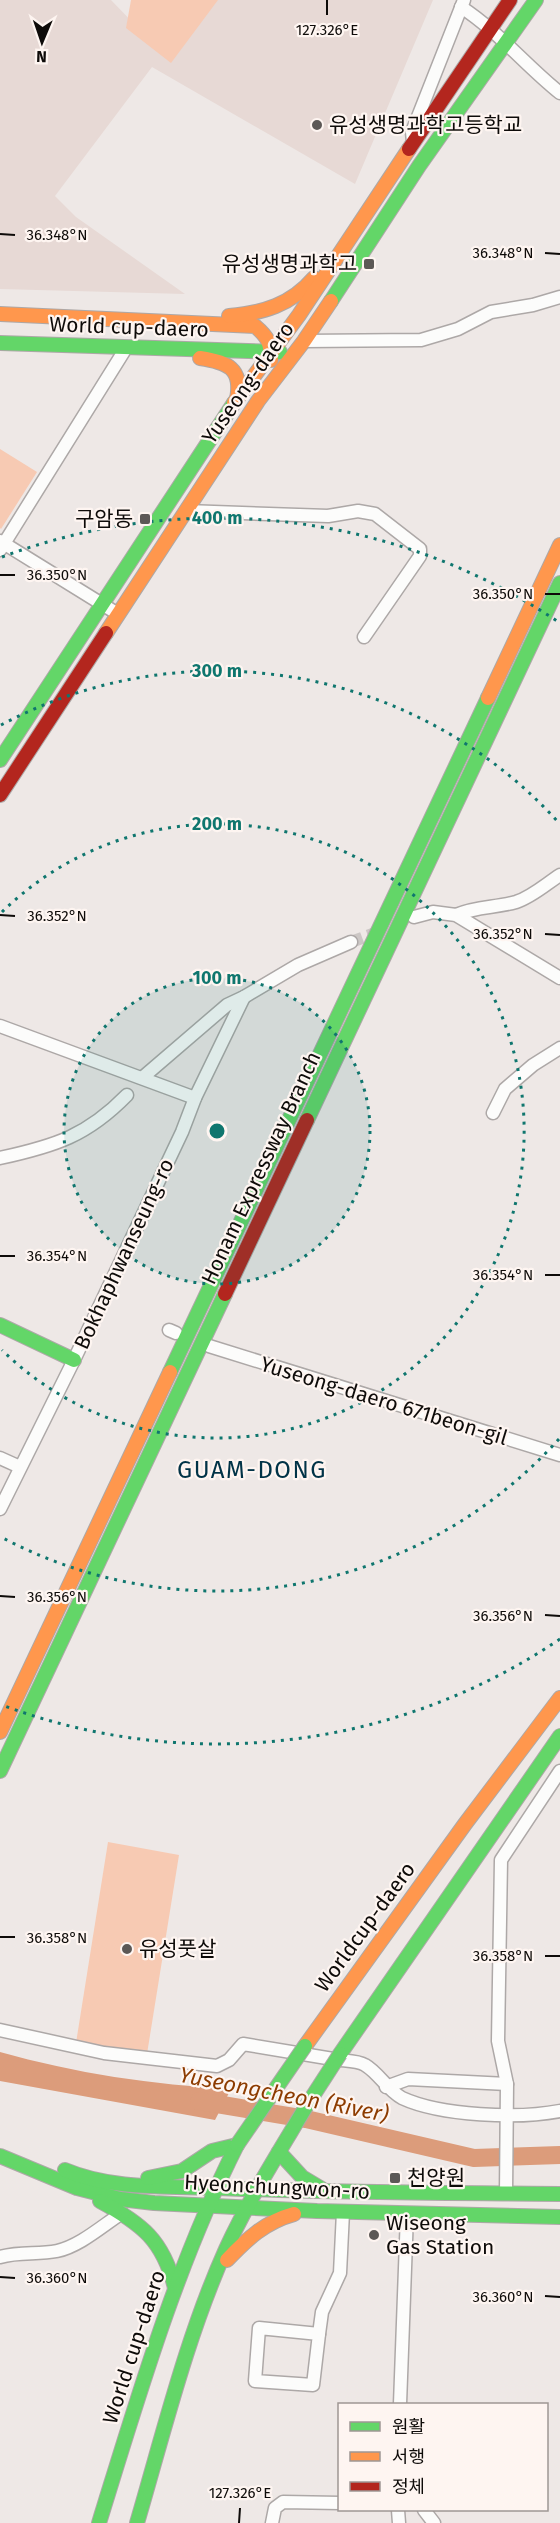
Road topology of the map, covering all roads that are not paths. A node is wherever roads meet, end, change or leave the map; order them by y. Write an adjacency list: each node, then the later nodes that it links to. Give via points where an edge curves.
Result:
1 (510, 0): 4 (main road, Yuseong-daero)
2 (536, 0): 5 (main road, Yuseong-daero)
3 (463, 4): 4 (street); 7 (street, via 412,132)
4 (490, 29): 5 (street); 7 (main road, Yuseong-daero)
5 (506, 44): 6 (street); 12 (main road, Yuseong-daero, via 419,166)
6 (560, 93)
7 (413, 142): 8 (main road, Yuseong-daero)
8 (345, 244): 11 (main road, via 307,287 283,305 242,315); 16 (main road, Yuseong-daero)
9 (560, 297): 12 (street, via 491,312 459,329 420,340)
10 (0, 314): 11 (main road, World cup-daero)
11 (156, 320): 15 (main road, via 184,329 184,341); 16 (main road, World cup-daero, via 255,326 267,336)
12 (304, 341): 16 (main road, World cup-daero, via 293,349); 17 (main road, Yuseong-daero)
13 (0, 343): 14 (main road, World cup-daero)
14 (126, 348): 15 (main road, World cup-daero); 20 (street)
15 (146, 348): 16 (main road, World cup-daero); 18 (main road, via 230,366 238,378)
16 (272, 352): 17 (main road); 18 (main road, Yuseong-daero)
17 (260, 398): 19 (main road, Yuseong-daero)
18 (236, 400): 23 (main road, Yuseong-daero)
19 (186, 511): 24 (main road, Yuseong-daero); 25 (street, via 375,514 420,549 420,556)
20 (1, 545): 23 (street)
21 (560, 545): 49 (main road, Honam Expressway Branch)
22 (560, 583): 51 (main road, Honam Expressway Branch)
23 (103, 604): 24 (street); 26 (main road, Yuseong-daero)
24 (118, 614): 27 (main road, Yuseong-daero)
25 (364, 637)
26 (0, 760)
27 (0, 795)
28 (560, 875): 29 (street, via 515,902 472,908)
29 (456, 915): 30 (street, via 433,912); 32 (street)
30 (414, 917)
31 (351, 942): 33 (street, via 298,965)
32 (560, 978)
33 (244, 997): 36 (street, via 226,1005); 38 (street, Bokhaphwanseung-ro)
34 (0, 1026): 36 (street)
35 (560, 1048): 39 (street, via 505,1089)
36 (142, 1078): 38 (street)
37 (127, 1095): 40 (street, via 85,1131)
38 (195, 1098): 43 (street, Bokhaphwanseung-ro)
39 (493, 1113)
40 (0, 1158)
41 (0, 1325): 43 (main road)
42 (209, 1346): 44 (street, Yuseong-daero 671beon-gil)
43 (74, 1360): 46 (street, Bokhaphwanseung-ro)
44 (560, 1455)
45 (0, 1458): 46 (street)
46 (20, 1467): 47 (street, Bokhaphwanseung-ro)
47 (0, 1509)
48 (560, 1698): 59 (main road, Worldcup-daero, bridge, via 465,1824)
49 (0, 1732)
50 (560, 1736): 60 (main road, bridge, via 340,2054)
51 (0, 1771)
52 (560, 1771): 54 (street, via 501,1860 498,2041)
53 (0, 2030): 55 (street, via 104,2053 217,2066 229,2060 243,2044 364,2064)
54 (507, 2084): 55 (street, via 408,2079); 57 (street)
55 (386, 2086): 57 (street, via 417,2103)
56 (560, 2111): 57 (street)
57 (507, 2118): 67 (street)
58 (0, 2143): 62 (main road, Hyeonchungwon-ro, via 81,2177)
59 (237, 2145): 62 (main road, via 212,2151 183,2171); 63 (main road, Worldcup-daero)
60 (279, 2152): 65 (main road); 66 (main road, via 301,2178)
61 (0, 2156): 64 (main road, Hyeonchungwon-ro)
62 (113, 2183): 63 (main road, Hyeonchungwon-ro)
63 (215, 2187): 65 (main road, Hyeonchungwon-ro); 69 (main road, World cup-daero)
64 (77, 2188): 69 (main road, Hyeonchungwon-ro, via 120,2199); 73 (main road)
65 (257, 2190): 66 (main road, Hyeonchungwon-ro); 70 (main road)
66 (327, 2192): 67 (main road, Hyeonchungwon-ro)
67 (506, 2193): 68 (main road, Hyeonchungwon-ro)
68 (560, 2194)
69 (208, 2205): 70 (main road, Hyeonchungwon-ro); 78 (main road, World cup-daero)
70 (247, 2207): 71 (main road, Hyeonchungwon-ro); 77 (main road)
71 (317, 2211): 72 (main road, Hyeonchungwon-ro); 77 (main road, via 292,2214 262,2225)
72 (343, 2212): 74 (main road, Hyeonchungwon-ro); 79 (street, via 340,2273 322,2312)
73 (123, 2213): 76 (street, via 71,2247); 78 (main road, via 160,2244)
74 (407, 2214): 75 (main road, Hyeonchungwon-ro); 80 (street)
75 (560, 2217)
76 (0, 2256)
77 (217, 2270): 84 (main road)
78 (175, 2288): 83 (main road, World cup-daero)
79 (320, 2334): 79 (street, via 313,2385 255,2381 259,2328)
80 (400, 2403)
81 (338, 2504): 85 (street, via 284,2502 275,2508)
82 (425, 2511): 86 (street)
83 (99, 2523)
84 (136, 2523)
85 (272, 2523)
86 (434, 2523)

